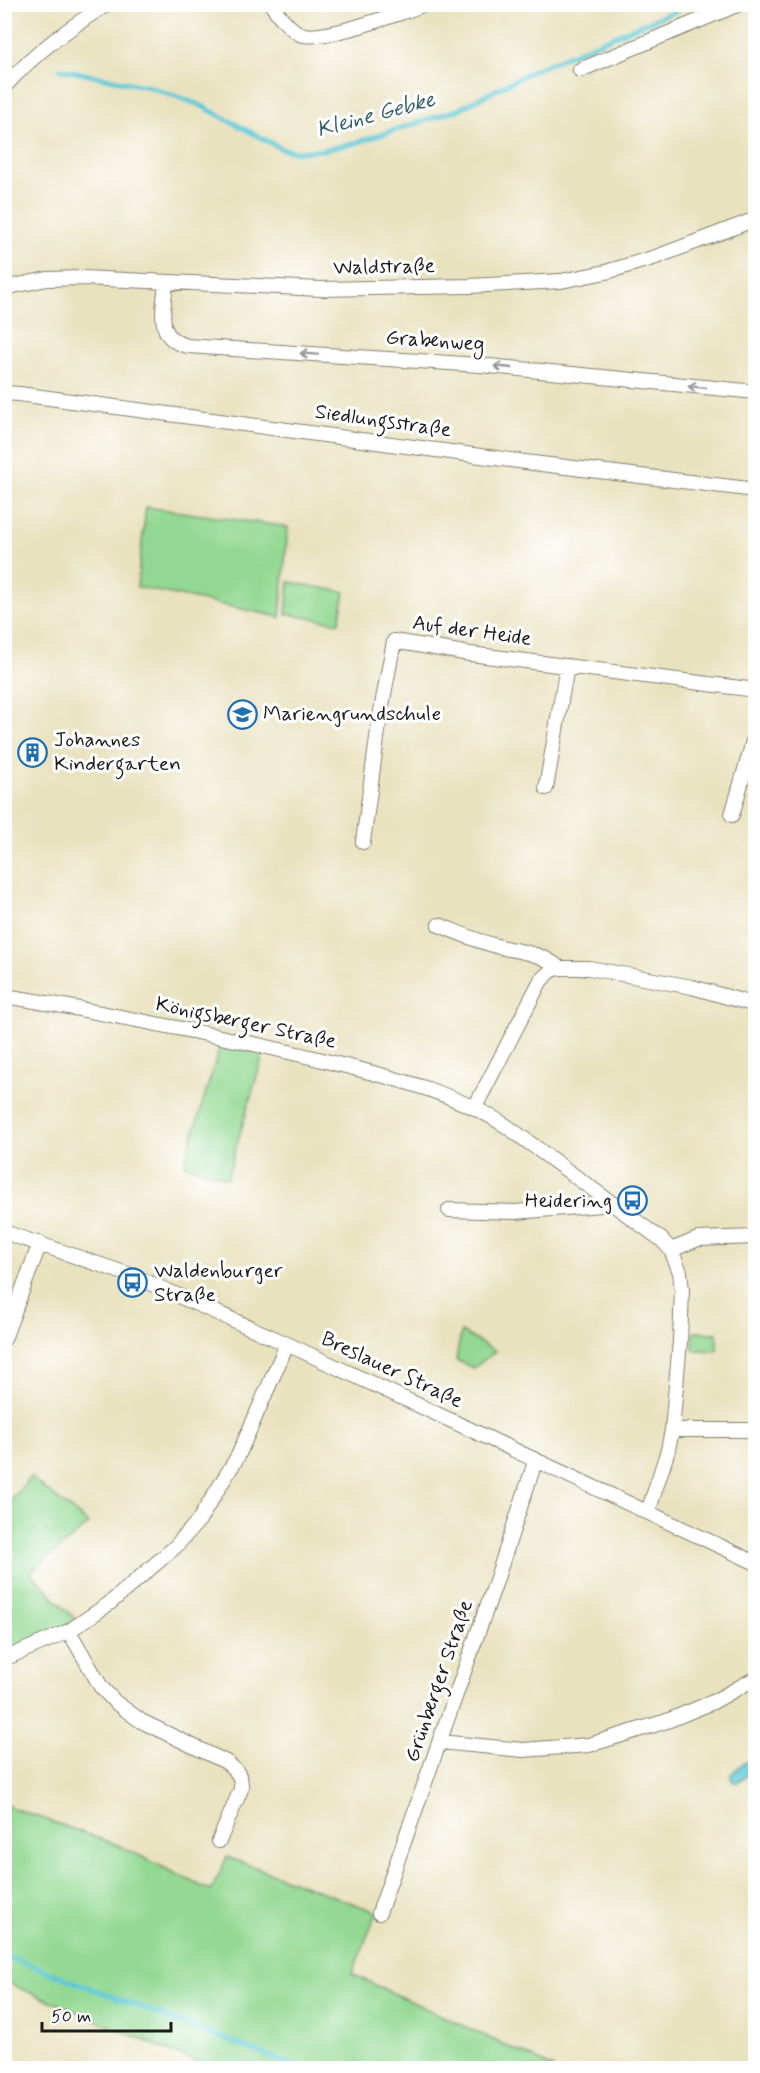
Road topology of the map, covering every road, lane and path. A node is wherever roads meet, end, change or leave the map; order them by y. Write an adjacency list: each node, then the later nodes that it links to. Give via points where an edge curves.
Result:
1 (107, 4): 6 (street, via 45,46)
2 (271, 4): 3 (street, via 300,34 317,36)
3 (426, 4)
4 (739, 4): 5 (street)
5 (580, 70)
6 (4, 87)
7 (756, 219): 8 (street, Waldstraße, via 645,261 561,281 321,289)
8 (166, 282): 9 (street, Waldstraße, via 47,279); 10 (street, Grabenweg, one-way to 8, via 479,365 181,345 172,340 163,322)
9 (4, 288)
10 (756, 392)
11 (4, 393): 12 (street, Siedlungsstraße)
12 (756, 490)
13 (567, 666): 14 (street, Auf der Heide); 16 (street); 18 (street, Auf der Heide, via 394,641)
14 (756, 690)
15 (756, 731): 17 (street)
16 (546, 788)
17 (732, 815)
18 (363, 842)
19 (439, 925): 20 (street, via 491,945 538,955)
20 (559, 968): 22 (street, via 589,968 692,987); 23 (street, via 541,980)
21 (4, 996): 23 (street, Königsberger Straße, via 292,1052 426,1087)
22 (756, 1005)
23 (475, 1107): 24 (street)
24 (614, 1204): 25 (street, via 515,1212); 29 (street)
25 (449, 1210)
26 (4, 1232): 28 (street, Breslauer Straße)
27 (756, 1237): 29 (street, via 698,1239)
28 (40, 1243): 30 (street); 31 (street, Breslauer Straße, via 136,1277)
29 (671, 1250): 32 (street, via 682,1291)
30 (4, 1339)
31 (287, 1344): 34 (street, Breslauer Straße); 37 (street, via 238,1456 199,1520 175,1547 111,1603)
32 (672, 1430): 33 (street); 35 (street)
33 (756, 1430)
34 (535, 1462): 35 (street, Breslauer Straße); 40 (street, Grünberger Straße)
35 (648, 1512): 36 (street, Breslauer Straße)
36 (756, 1563)
37 (69, 1631): 38 (street); 41 (street, via 98,1682 115,1702 238,1772 241,1789)
38 (4, 1659)
39 (756, 1678): 40 (street, via 667,1721 589,1745 523,1750)
40 (440, 1742): 42 (street, Grünberger Straße)
41 (219, 1841)
42 (379, 1913)

